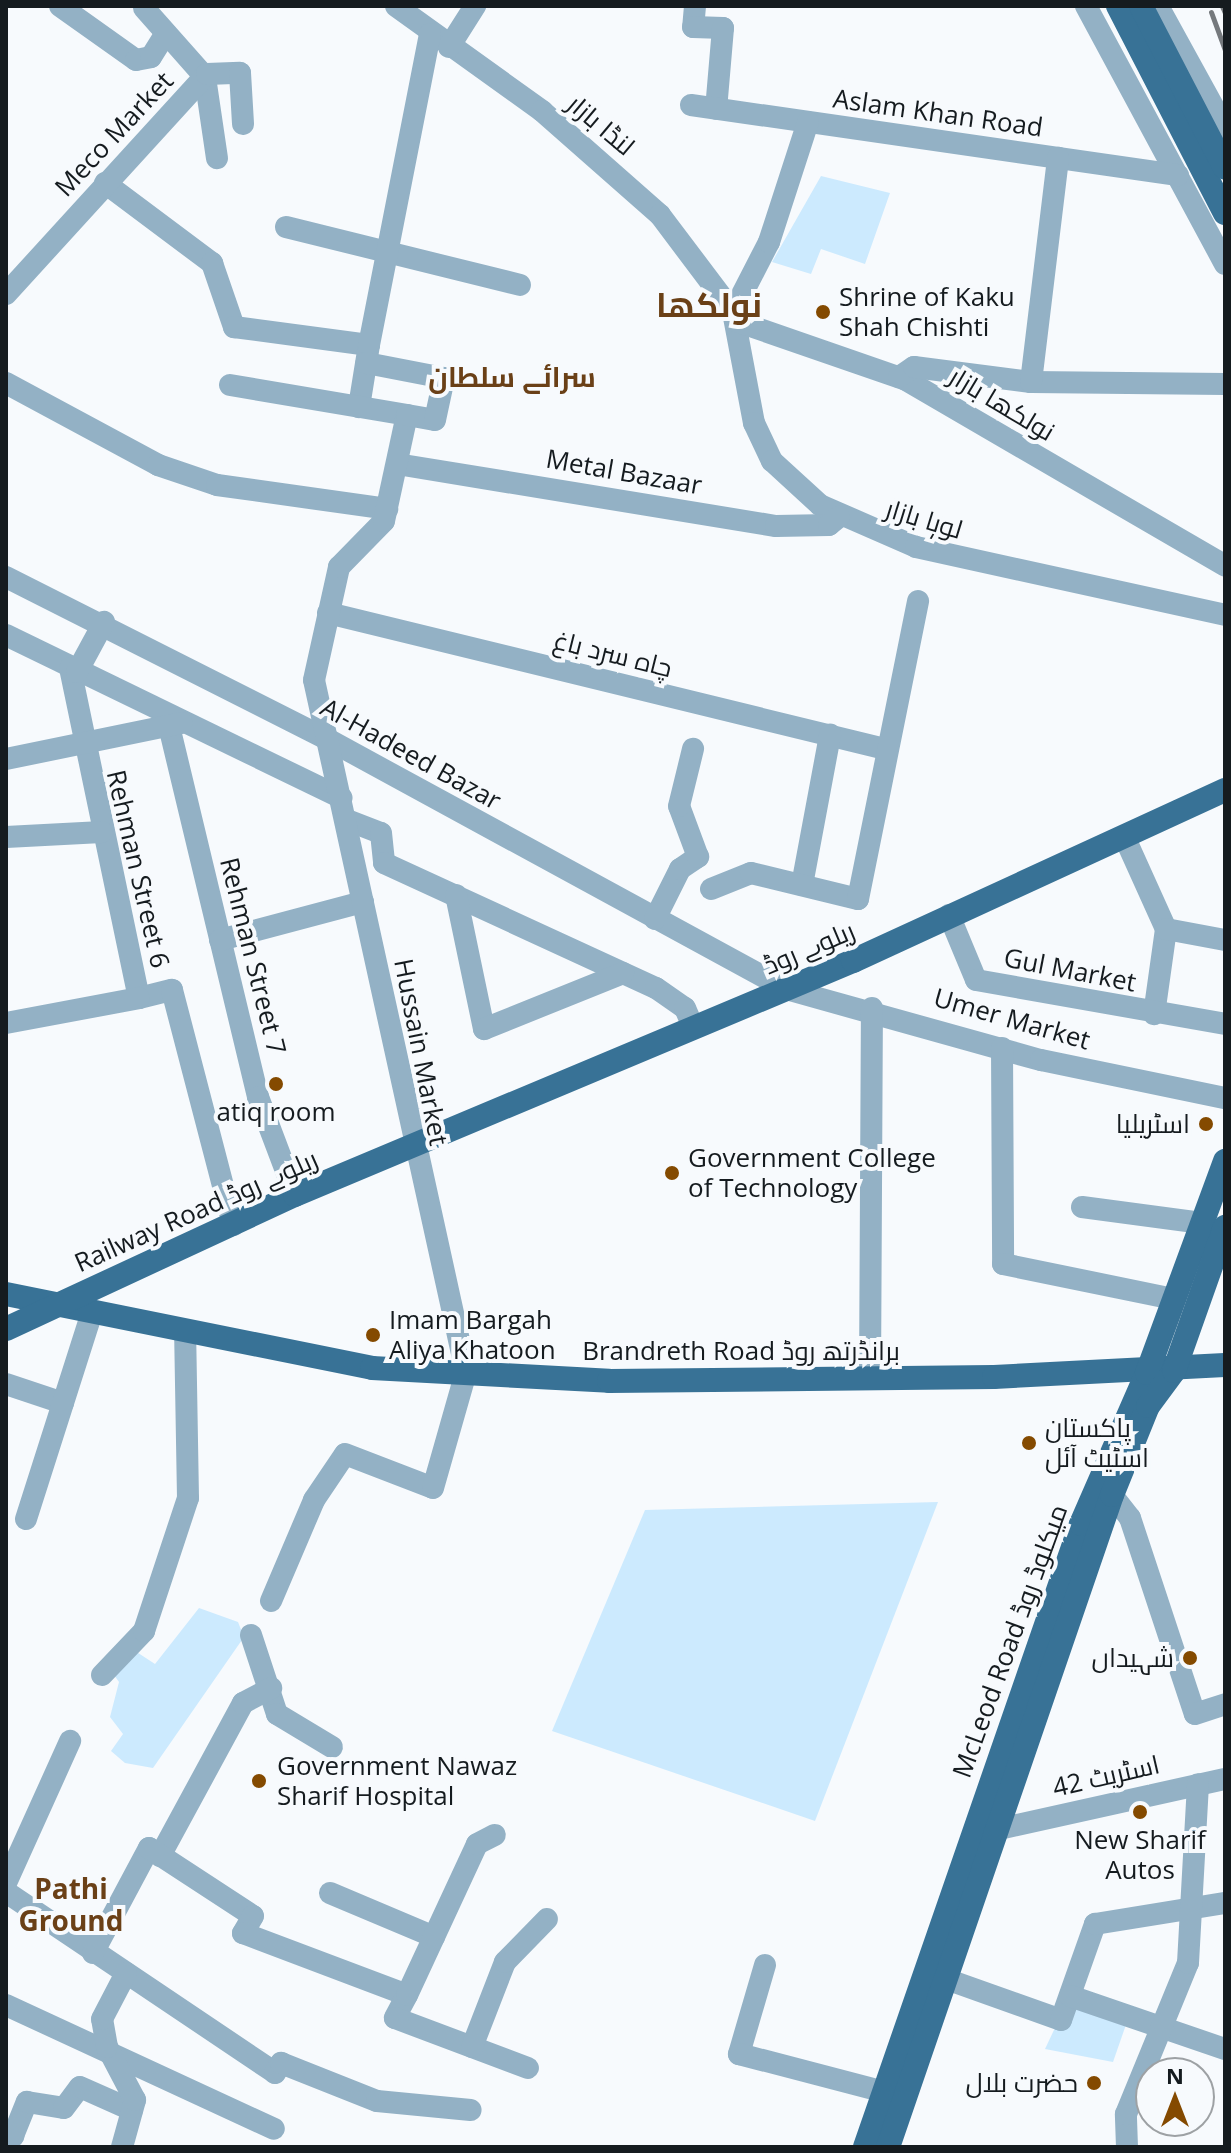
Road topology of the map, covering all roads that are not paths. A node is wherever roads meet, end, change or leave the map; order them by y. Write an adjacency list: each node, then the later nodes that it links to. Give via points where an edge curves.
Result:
1 (60, 6): 10 (street, via 136,60 151,57)
2 (396, 6): 11 (street, لنڈا بازار)
3 (475, 6): 12 (street)
4 (695, 6): 15 (street, via 693,27 723,28)
5 (1086, 6): 22 (street)
6 (1118, 6): 24 (main road)
7 (1141, 6): 21 (main road)
8 (1158, 6): 18 (street)
9 (144, 8): 10 (street)
10 (166, 33): 13 (street)
11 (430, 34): 12 (street, لنڈا بازار); 26 (street)
12 (449, 47): 30 (street, لنڈا بازار, via 619,176 660,215)
13 (205, 77): 17 (street, Meco Market, via 240,73); 19 (street); 23 (street, Meco Market)
14 (691, 105): 15 (street, Aslam Khan Road)
15 (716, 109): 16 (street, Aslam Khan Road)
16 (808, 122): 20 (street, Aslam Khan Road); 30 (street, via 769,242)
17 (243, 124)
18 (1225, 128)
19 (217, 158)
20 (1058, 158): 22 (street, Aslam Khan Road); 33 (street)
21 (1225, 168)
22 (1178, 175): 27 (street)
23 (105, 183): 29 (street, Meco Market); 31 (street, via 212,263 234,327)
24 (1225, 213)
25 (286, 227): 26 (street)
26 (388, 248): 28 (street); 31 (street)
27 (1225, 264)
28 (520, 285)
29 (6, 294)
30 (734, 317): 32 (street, نولکھا بازار); 41 (street, لوہا بازار, via 754,423 767,452)
31 (368, 354): 37 (street); 38 (street, via 444,378 435,420)
32 (899, 377): 33 (street, via 914,367); 42 (street, نولکھا بازار)
33 (1031, 382): 35 (street)
34 (6, 383): 40 (street, via 158,465 217,485)
35 (1225, 384)
36 (230, 385): 37 (street)
37 (359, 407): 38 (street)
38 (407, 415): 39 (street)
39 (397, 464): 40 (street); 41 (street, Metal Bazaar, via 776,526 829,525)
40 (387, 509): 45 (street, Hussain Market, via 384,521 339,567)
41 (839, 517): 46 (street, لوہا بازار, via 965,560)
42 (1225, 566)
43 (6, 577): 47 (street, Al-Hadeed Bazar)
44 (918, 601): 55 (street)
45 (328, 613): 51 (street, چاہ سرد باغ); 52 (street, Hussain Market, via 314,680)
46 (1225, 615)
47 (104, 622): 49 (street); 52 (street, Al-Hadeed Bazar)
48 (6, 635): 49 (street)
49 (74, 670): 50 (street); 53 (street, Rehman Street 6)
50 (176, 724): 53 (street); 58 (street); 69 (street, Rehman Street 7)
51 (830, 735): 55 (street, چاہ سرد باغ); 62 (street)
52 (329, 740): 58 (street, Hussain Market); 67 (street, Al-Hadeed Bazar)
53 (81, 745): 56 (street); 59 (street, Rehman Street 6)
54 (693, 749): 67 (street, via 679,806 698,857 680,869)
55 (885, 749): 62 (street, via 858,899)
56 (6, 759)
57 (1225, 790): 60 (main road, ریلوے روڈ)
58 (344, 809): 64 (street, via 381,833 384,863); 65 (street, Hussain Market)
59 (102, 832): 61 (street); 73 (street, Rehman Street 6)
60 (1124, 836): 66 (main road, ریلوے روڈ); 68 (street)
61 (6, 837)
62 (802, 885): 63 (street, via 751,873)
63 (711, 889)
64 (456, 895): 71 (street); 71 (street, via 484,1029)
65 (363, 902): 69 (street); 81 (street, Hussain Market)
66 (949, 915): 72 (main road, ریلوے روڈ); 75 (street, Gul Market, via 976,980)
67 (655, 919): 72 (street, Al-Hadeed Bazar)
68 (1166, 929): 70 (street); 75 (street)
69 (220, 940): 83 (street, Rehman Street 7, via 269,1137)
70 (1225, 940)
71 (623, 973): 78 (street, via 685,1008)
72 (786, 989): 74 (street, Umer Market); 78 (main road, ریلوے روڈ)
73 (139, 998): 76 (street); 85 (street, Rehman Street 6, via 172,990)
74 (872, 1008): 79 (street, Umer Market); 97 (street)
75 (1154, 1014): 77 (street, Gul Market)
76 (6, 1023)
77 (1225, 1024)
78 (693, 1027): 81 (main road, ریلوے روڈ)
79 (1002, 1048): 80 (street, Umer Market); 88 (street, via 1003,1264)
80 (1225, 1098)
81 (412, 1148): 83 (main road, Railway Road ریلوے روڈ); 95 (street, Hussain Market)
82 (1225, 1161): 86 (main road, McLeod Road میکلوڈ روڈ)
83 (295, 1195): 85 (main road, Railway Road ریلوے روڈ)
84 (1082, 1207): 86 (street)
85 (233, 1225): 89 (main road, Railway Road ریلوے روڈ)
86 (1213, 1225): 88 (main road, McLeod Road میکلوڈ روڈ); 94 (main road, McLeod Road میکلوڈ روڈ)
87 (6, 1294): 89 (main road, Brandreth Road برانڈرتھ روڈ)
88 (1173, 1299): 96 (main road, McLeod Road میکلوڈ روڈ)
89 (55, 1305): 90 (main road, Brandreth Road برانڈرتھ روڈ); 91 (main road, Railway Road ریلوے روڈ)
90 (92, 1312): 92 (main road, Brandreth Road برانڈرتھ روڈ); 99 (street)
91 (6, 1329)
92 (185, 1332): 95 (main road, Brandreth Road برانڈرتھ روڈ, via 372,1368); 104 (street, via 188,1498 144,1631)
93 (1225, 1365): 94 (main road, Brandreth Road برانڈرتھ روڈ)
94 (1174, 1371): 96 (main road, Brandreth Road برانڈرتھ روڈ); 100 (main road, McLeod Road میکلوڈ روڈ, via 1148,1406)
95 (466, 1372): 97 (main road, Brandreth Road برانڈرتھ روڈ, via 609,1381 754,1374); 102 (street, via 433,1488 345,1454 314,1500)
96 (1147, 1373): 97 (main road, Brandreth Road برانڈرتھ روڈ); 109 (main road, McLeod Road میکلوڈ روڈ, via 1085,1511)
97 (870, 1379)
98 (6, 1384): 99 (street)
99 (63, 1403): 101 (street)
100 (1112, 1495): 106 (street, via 1130,1518 1195,1714); 110 (main road, McLeod Road میکلوڈ روڈ)
101 (26, 1519)
102 (271, 1601)
103 (251, 1635): 105 (street)
104 (102, 1675)
105 (271, 1688): 108 (street, via 277,1714); 115 (street, via 243,1703)
106 (1225, 1704)
107 (70, 1741): 116 (street)
108 (332, 1747)
109 (995, 1761): 110 (main road); 135 (main road, McLeod Road میکلوڈ روڈ)
110 (1022, 1769): 113 (main road, McLeod Road میکلوڈ روڈ)
111 (1225, 1779): 112 (street, اسٹریٹ 42)
112 (1198, 1784): 113 (street, اسٹریٹ 42); 120 (street, via 1201,1830)
113 (999, 1829): 126 (main road, McLeod Road میکلوڈ روڈ)
114 (495, 1835): 122 (street, via 477,1844)
115 (160, 1856): 123 (street, via 149,1848); 127 (street, via 253,1916 243,1933)
116 (6, 1883)
117 (6, 1892): 123 (street)
118 (330, 1893): 122 (street)
119 (1225, 1903): 120 (street)
120 (1187, 1906): 128 (street, via 1095,1924); 130 (street, via 1188,1963)
121 (547, 1919): 131 (street, via 505,1962)
122 (434, 1937): 127 (street)
123 (93, 1953): 125 (street)
124 (765, 1965): 135 (street, via 739,2054)
125 (126, 1973): 133 (street, via 102,2019); 137 (street, via 275,2073 281,2063 377,2101)
126 (946, 1979): 128 (street, via 1061,2020); 142 (main road, McLeod Road میکلوڈ روڈ)
127 (407, 1995): 131 (street, via 395,2018)
128 (1070, 1996): 130 (street)
129 (6, 2005): 133 (street)
130 (1165, 2028): 132 (street); 143 (street, via 1126,2114)
131 (472, 2047): 134 (street)
132 (1225, 2049)
133 (113, 2059): 136 (street); 138 (street)
134 (528, 2068)
135 (885, 2092): 141 (main road, McLeod Road میکلوڈ روڈ)
136 (132, 2110): 139 (street, via 80,2087 64,2108 27,2102 13,2136); 140 (street)
137 (471, 2110)
138 (274, 2129)
139 (6, 2133)
140 (122, 2147)
141 (865, 2147)
142 (888, 2147)
143 (1127, 2147)

